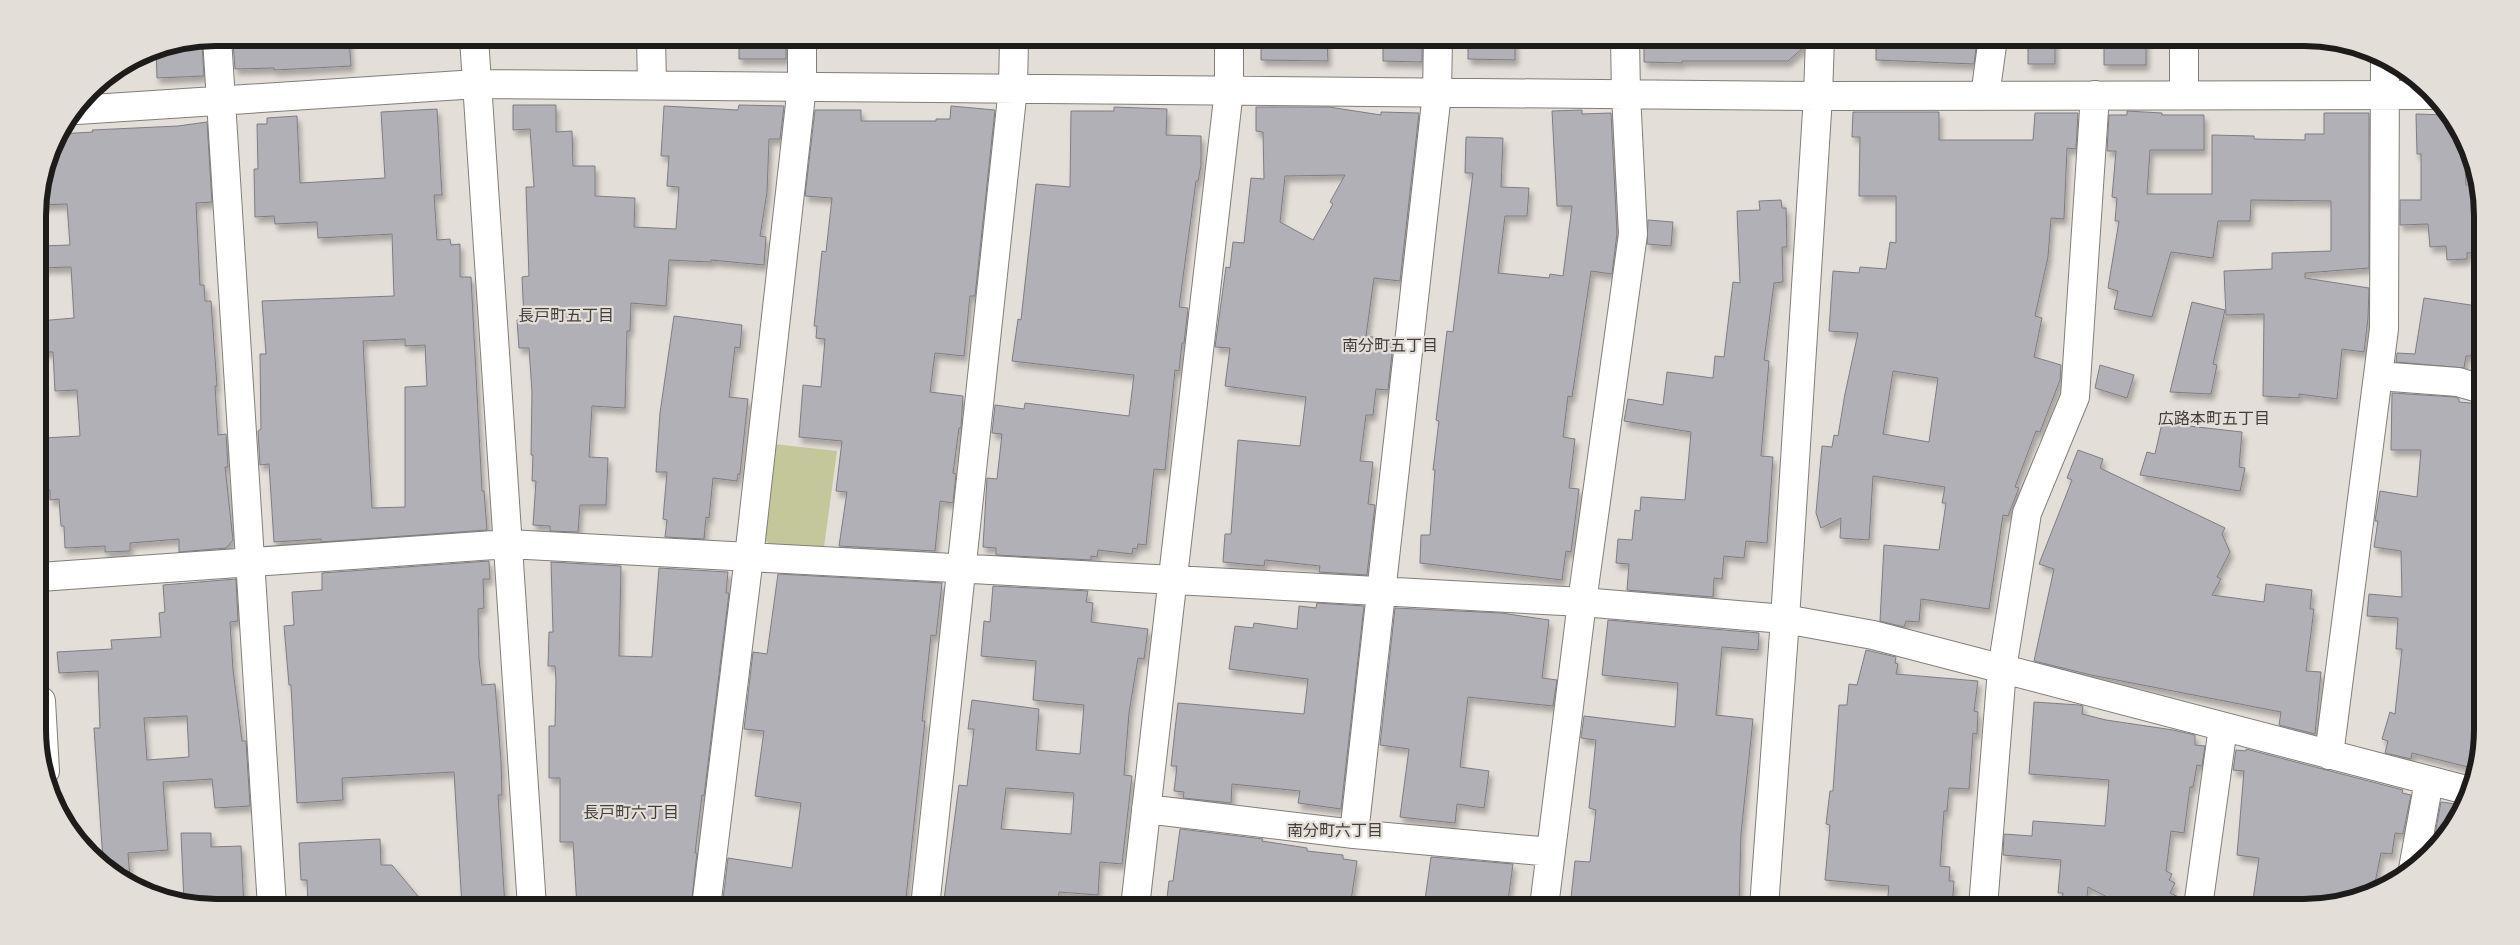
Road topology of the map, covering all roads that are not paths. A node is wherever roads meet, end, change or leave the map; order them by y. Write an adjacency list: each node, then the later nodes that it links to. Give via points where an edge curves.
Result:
1 (1438, 46): 18 (street)
2 (1625, 46): 19 (street)
3 (1820, 46): 23 (street)
4 (1992, 46): 24 (street)
5 (2184, 46): 21 (street)
6 (217, 47): 26 (street)
7 (475, 47): 13 (street)
8 (651, 47): 14 (street)
9 (802, 47): 15 (street)
10 (1014, 47): 16 (street)
11 (1229, 47): 17 (street)
12 (2385, 67): 22 (street)
13 (478, 84): 14 (street); 26 (street); 30 (street)
14 (652, 85): 15 (street)
15 (802, 86): 16 (street); 31 (street)
16 (1013, 88): 17 (street); 33 (street)
17 (1229, 90): 18 (street); 35 (street)
18 (1437, 92): 19 (street); 36 (street)
19 (1626, 94): 23 (street); 37 (street, via 1633,234)
20 (2421, 94): 22 (street)
21 (2184, 95): 22 (street); 25 (street)
22 (2385, 95): 28 (street, via 2384,329)
23 (1818, 96): 24 (street); 38 (street)
24 (1985, 96): 25 (street)
25 (2095, 96): 39 (street, via 2075,397 2026,513)
26 (221, 100): 27 (street); 32 (street)
27 (84, 110)
28 (2378, 376): 29 (street, via 2458,382); 41 (street)
29 (2474, 387)
30 (508, 544): 31 (street); 32 (street); 53 (street)
31 (749, 557): 33 (street); 54 (street)
32 (251, 563): 34 (street); 52 (street)
33 (962, 568): 35 (street); 55 (street)
34 (46, 577)
35 (1173, 579): 36 (street); 44 (street)
36 (1382, 591): 37 (street); 45 (street)
37 (1582, 602): 38 (street); 46 (street)
38 (1786, 619): 39 (street, via 1873,635); 49 (street)
39 (2002, 669): 40 (street); 50 (street)
40 (2223, 727): 41 (street); 51 (street)
41 (2329, 755): 42 (street)
42 (2429, 781): 43 (street); 47 (street)
43 (2462, 789)
44 (1146, 809): 45 (street); 56 (street)
45 (1354, 834): 46 (street)
46 (1551, 852): 48 (street)
47 (2415, 857)
48 (1545, 898)
49 (1765, 898)
50 (1984, 898)
51 (2199, 898)
52 (271, 899)
53 (531, 899)
54 (707, 899)
55 (926, 899)
56 (1136, 899)

